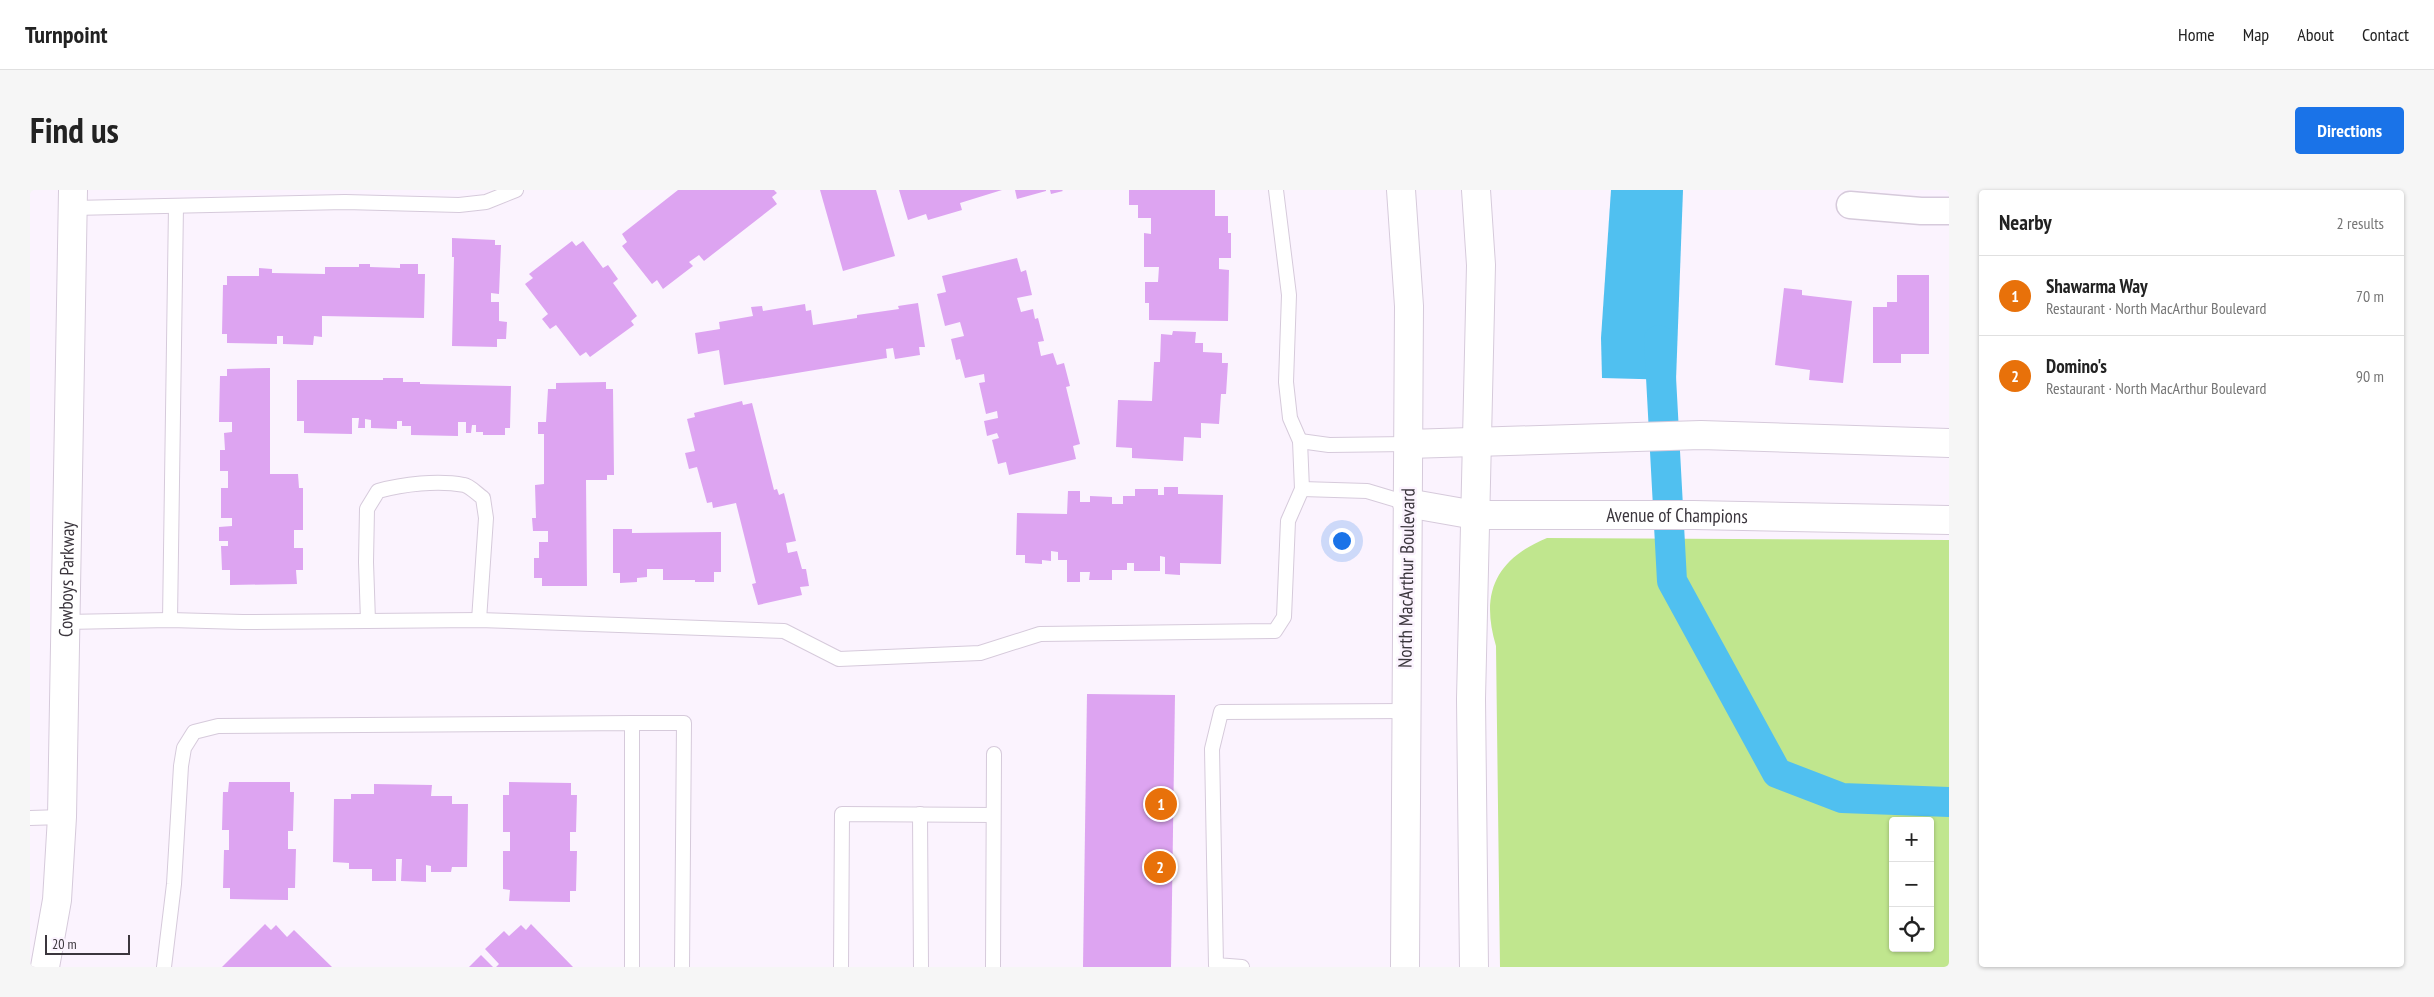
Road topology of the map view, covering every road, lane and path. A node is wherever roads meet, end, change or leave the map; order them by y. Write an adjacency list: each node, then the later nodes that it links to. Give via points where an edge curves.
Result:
1 (516, 190): 7 (lane, via 486,202 459,204 345,202)
2 (1276, 190): 9 (lane, via 1289,295 1286,382 1290,418)
3 (1401, 190): 12 (street, North MacArthur Boulevard, via 1409,306)
4 (1476, 190): 10 (street, via 1481,265)
5 (73, 199): 7 (lane); 20 (street, Cowboys Parkway)
6 (1850, 204): 8 (street)
7 (176, 206): 17 (lane)
8 (1949, 211)
9 (1300, 441): 12 (lane, via 1329,445); 13 (lane)
10 (1477, 442): 11 (street, via 1701,435); 12 (street); 15 (street)
11 (1949, 443)
12 (1408, 444): 14 (street, North MacArthur Boulevard)
13 (1302, 489): 14 (lane, via 1367,491); 18 (lane, via 1288,521 1284,617 1275,632 1040,634 980,653 839,659 784,630)
14 (1407, 503): 15 (street, Avenue of Champions); 21 (street, North MacArthur Boulevard)
15 (1475, 515): 16 (street, Avenue of Champions, via 1694,514); 37 (street, via 1471,699)
16 (1949, 520)
17 (170, 620): 19 (lane); 20 (lane)
18 (479, 620): 19 (lane); 19 (lane, via 486,518 483,498 466,485 426,484 378,491 367,509)
19 (368, 621)
20 (65, 622): 27 (street, Cowboys Parkway)
21 (1405, 710): 35 (lane, via 1221,712 1212,749 1216,965); 36 (street, North MacArthur Boulevard)
22 (632, 723): 29 (lane, via 218,726 194,732 184,748 180,766 174,884); 30 (lane); 31 (lane, via 684,723)
23 (994, 754): 25 (lane)
24 (920, 814): 25 (lane); 32 (lane, via 842,814); 33 (lane)
25 (994, 815): 34 (lane)
26 (30, 818): 27 (lane)
27 (62, 818): 28 (street, Cowboys Parkway, via 57,900)
28 (45, 967)
29 (164, 967)
30 (632, 967)
31 (682, 967)
32 (841, 967)
33 (921, 967)
34 (993, 967)
35 (1242, 967)
36 (1404, 967)
37 (1474, 967)

